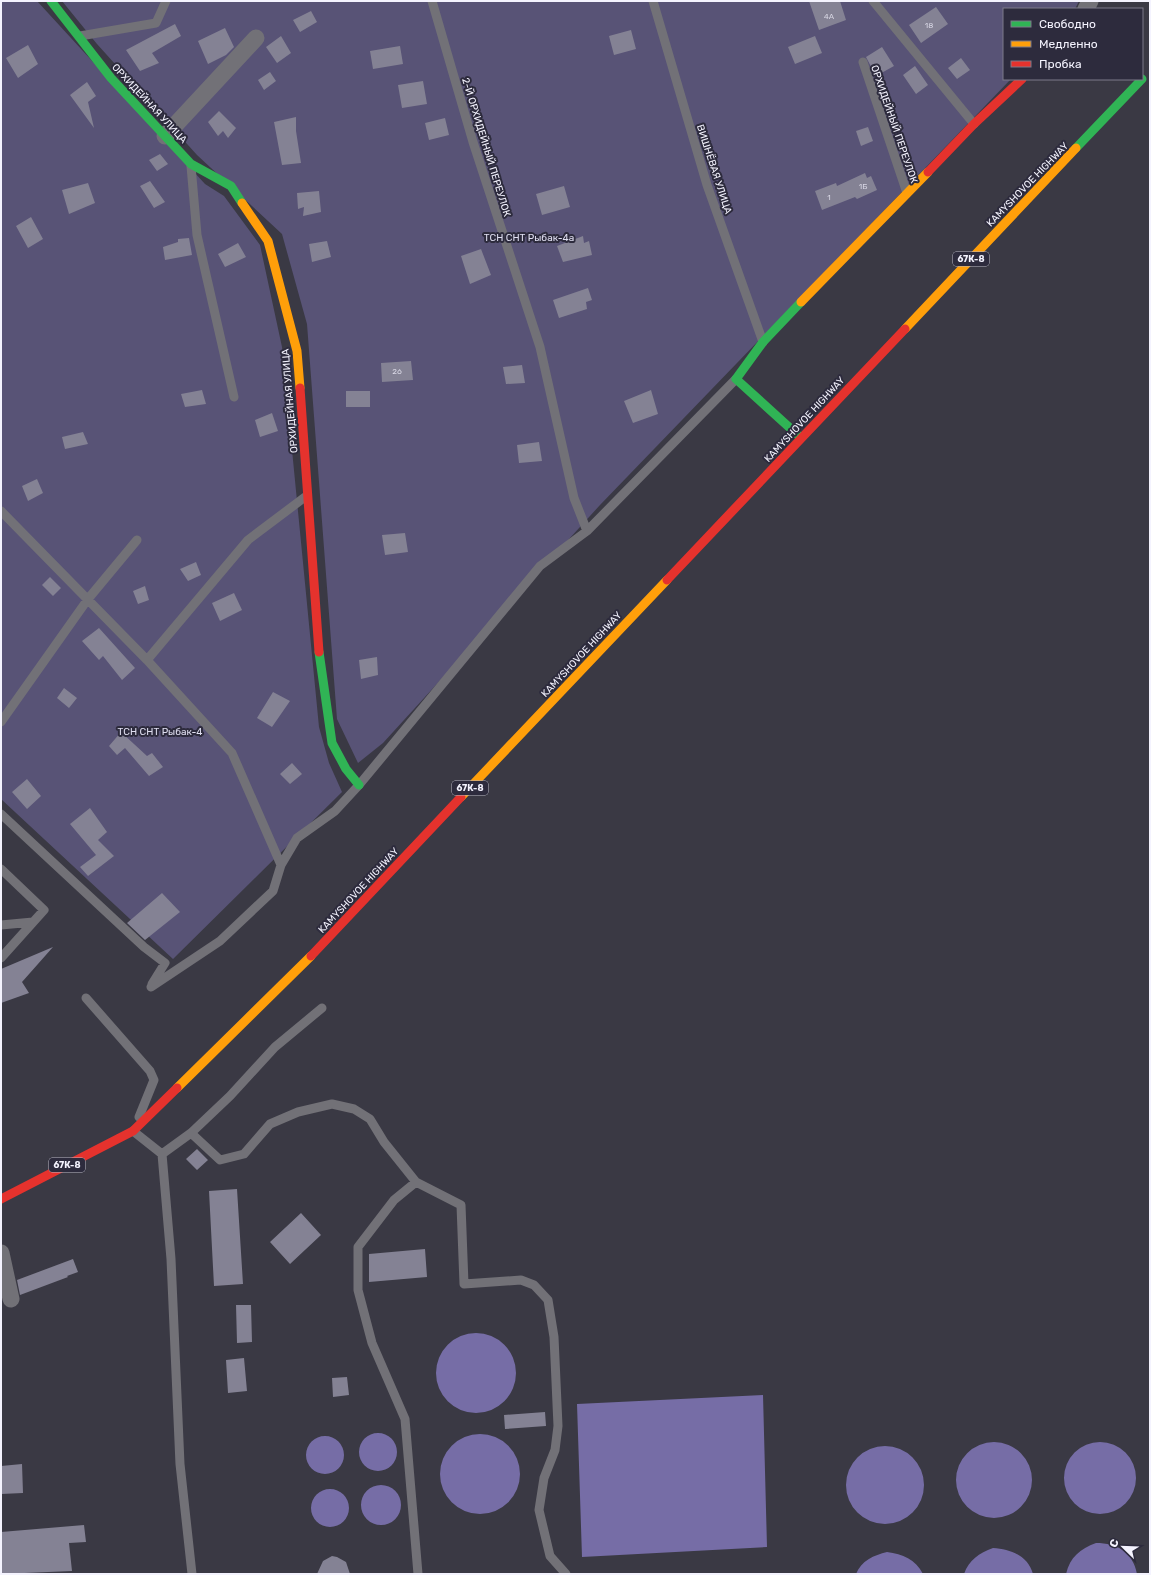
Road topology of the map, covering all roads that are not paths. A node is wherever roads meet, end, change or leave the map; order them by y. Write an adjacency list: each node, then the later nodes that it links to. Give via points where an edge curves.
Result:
1 (51, 1): 6 (main road, ОРХИДЕЙНАЯ УЛИЦА)
2 (166, 1): 6 (lane, via 156,23)
3 (432, 1): 23 (lane, 2-Й ОРХИДЕЙНЫЙ ПЕРЕУЛОК, via 473,142 540,347 574,498)
4 (653, 1): 17 (lane, ВИШНЁВАЯ УЛИЦА, via 707,185)
5 (873, 1): 13 (lane)
6 (78, 36): 14 (main road, ОРХИДЕЙНАЯ УЛИЦА, via 111,78); 15 (lane)
7 (256, 38): 14 (street)
8 (863, 62): 16 (lane, ОРХИДЕЙНЫЙ ПЕРЕУЛОК)
9 (1150, 70): 10 (main road, KAMYSHOVOE HIGHWAY / 67К-8)
10 (1143, 78)
11 (1021, 80): 13 (main road)
12 (1141, 80): 20 (main road, KAMYSHOVOE HIGHWAY / 67К-8)
13 (974, 124): 16 (main road)
14 (165, 136): 15 (main road, ОРХИДЕЙНАЯ УЛИЦА)
15 (191, 164): 19 (lane, via 197,235); 21 (main road, ОРХИДЕЙНАЯ УЛИЦА, via 230,186 268,242 297,351)
16 (907, 193): 17 (main road)
17 (763, 342): 18 (main road)
18 (736, 379): 20 (main road); 23 (lane)
19 (234, 397)
20 (800, 438): 38 (main road, KAMYSHOVOE HIGHWAY / 67К-8, via 288,980)
21 (308, 495): 26 (lane, via 248,540); 28 (main road, ОРХИДЕЙНАЯ УЛИЦА, via 318,643 332,743 346,769)
22 (1, 511): 25 (lane)
23 (588, 531): 28 (lane, via 540,566)
24 (137, 540): 25 (lane)
25 (88, 599): 26 (lane); 27 (lane)
26 (147, 660): 30 (lane, via 232,754)
27 (1, 722)
28 (359, 785): 30 (lane, via 334,811 297,838)
29 (1, 814): 30 (lane, via 144,947 165,963 151,987 220,941 268,896 273,891)
30 (281, 865)
31 (1, 869): 32 (lane)
32 (5, 876): 33 (lane, via 44,910)
33 (33, 922): 34 (lane); 35 (lane)
34 (1, 924)
35 (1, 958)
36 (86, 998): 38 (lane, via 150,1071 154,1080)
37 (322, 1008): 39 (lane, via 275,1047 230,1096)
38 (132, 1132): 40 (lane); 42 (main road, KAMYSHOVOE HIGHWAY / 67К-8)
39 (191, 1133): 40 (lane); 41 (lane, via 220,1160 244,1154 270,1124 298,1112 332,1104 354,1109 370,1119 384,1142)
40 (162, 1154): 45 (lane, via 171,1260 180,1464)
41 (416, 1182): 46 (lane, via 394,1200 358,1247 358,1290 372,1343 405,1419); 47 (lane, via 461,1205 464,1284 521,1280 534,1285 548,1300 554,1337 558,1426 556,1450 544,1478 539,1510 550,1556)
42 (1, 1199)
43 (1, 1253): 44 (street)
44 (11, 1299)
45 (192, 1574)
46 (418, 1574)
47 (566, 1574)

